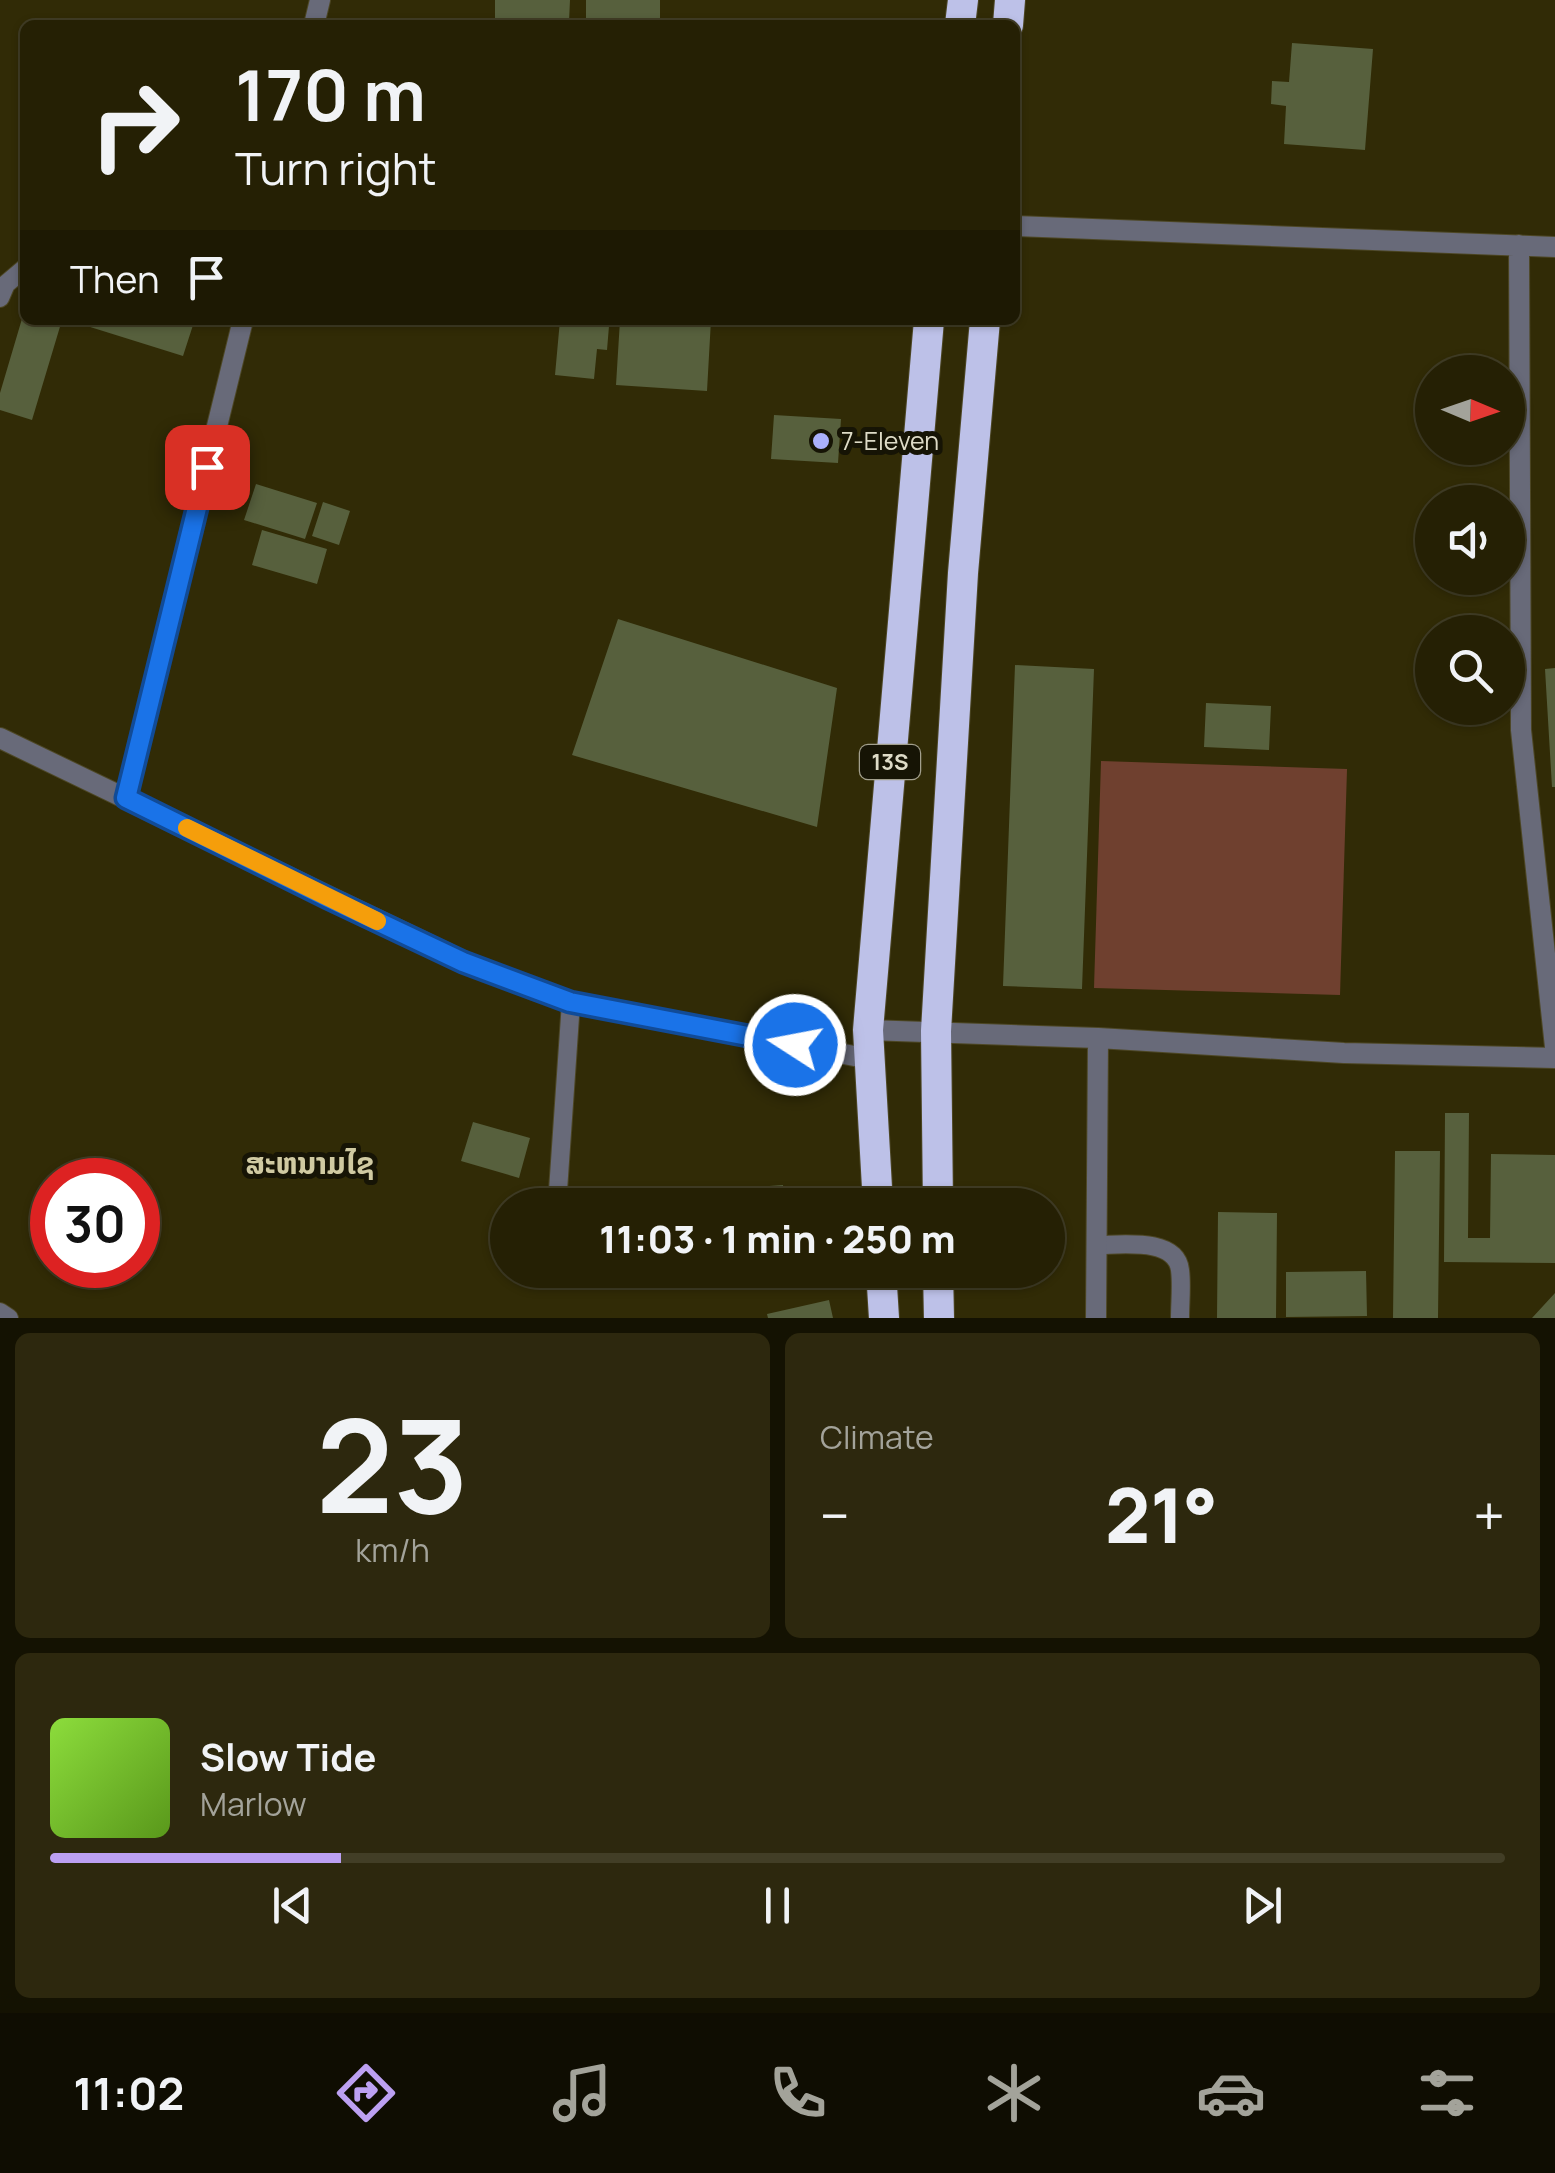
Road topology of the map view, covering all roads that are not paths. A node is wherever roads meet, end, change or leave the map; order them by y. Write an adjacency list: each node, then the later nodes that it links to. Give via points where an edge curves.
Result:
1 (1020, 226): 2 (street)
2 (1519, 245): 3 (street); 15 (street, via 1521,730)
3 (1555, 247)
4 (20, 272): 5 (lane)
5 (0, 298)
6 (242, 325): 10 (street)
7 (929, 325): 14 (highway, 13S)
8 (985, 325): 12 (highway, 13S)
9 (0, 738): 10 (street)
10 (126, 798): 11 (street, via 463,962)
11 (570, 1002): 14 (street); 17 (lane)
12 (936, 1031): 13 (street); 14 (street); 19 (highway, 13S)
13 (1098, 1038): 16 (street); 20 (street)
14 (869, 1044): 18 (highway, 13S)
15 (1555, 1048)
16 (1555, 1058)
17 (558, 1188)
18 (877, 1188)
19 (938, 1188)
20 (1097, 1245): 27 (street); 28 (lane, via 1158,1246 1174,1256 1180,1266)
21 (882, 1288): 25 (highway)
22 (938, 1288): 26 (highway)
23 (0, 1312): 24 (lane)
24 (9, 1318)
25 (884, 1318)
26 (939, 1318)
27 (1096, 1318)
28 (1180, 1318)

